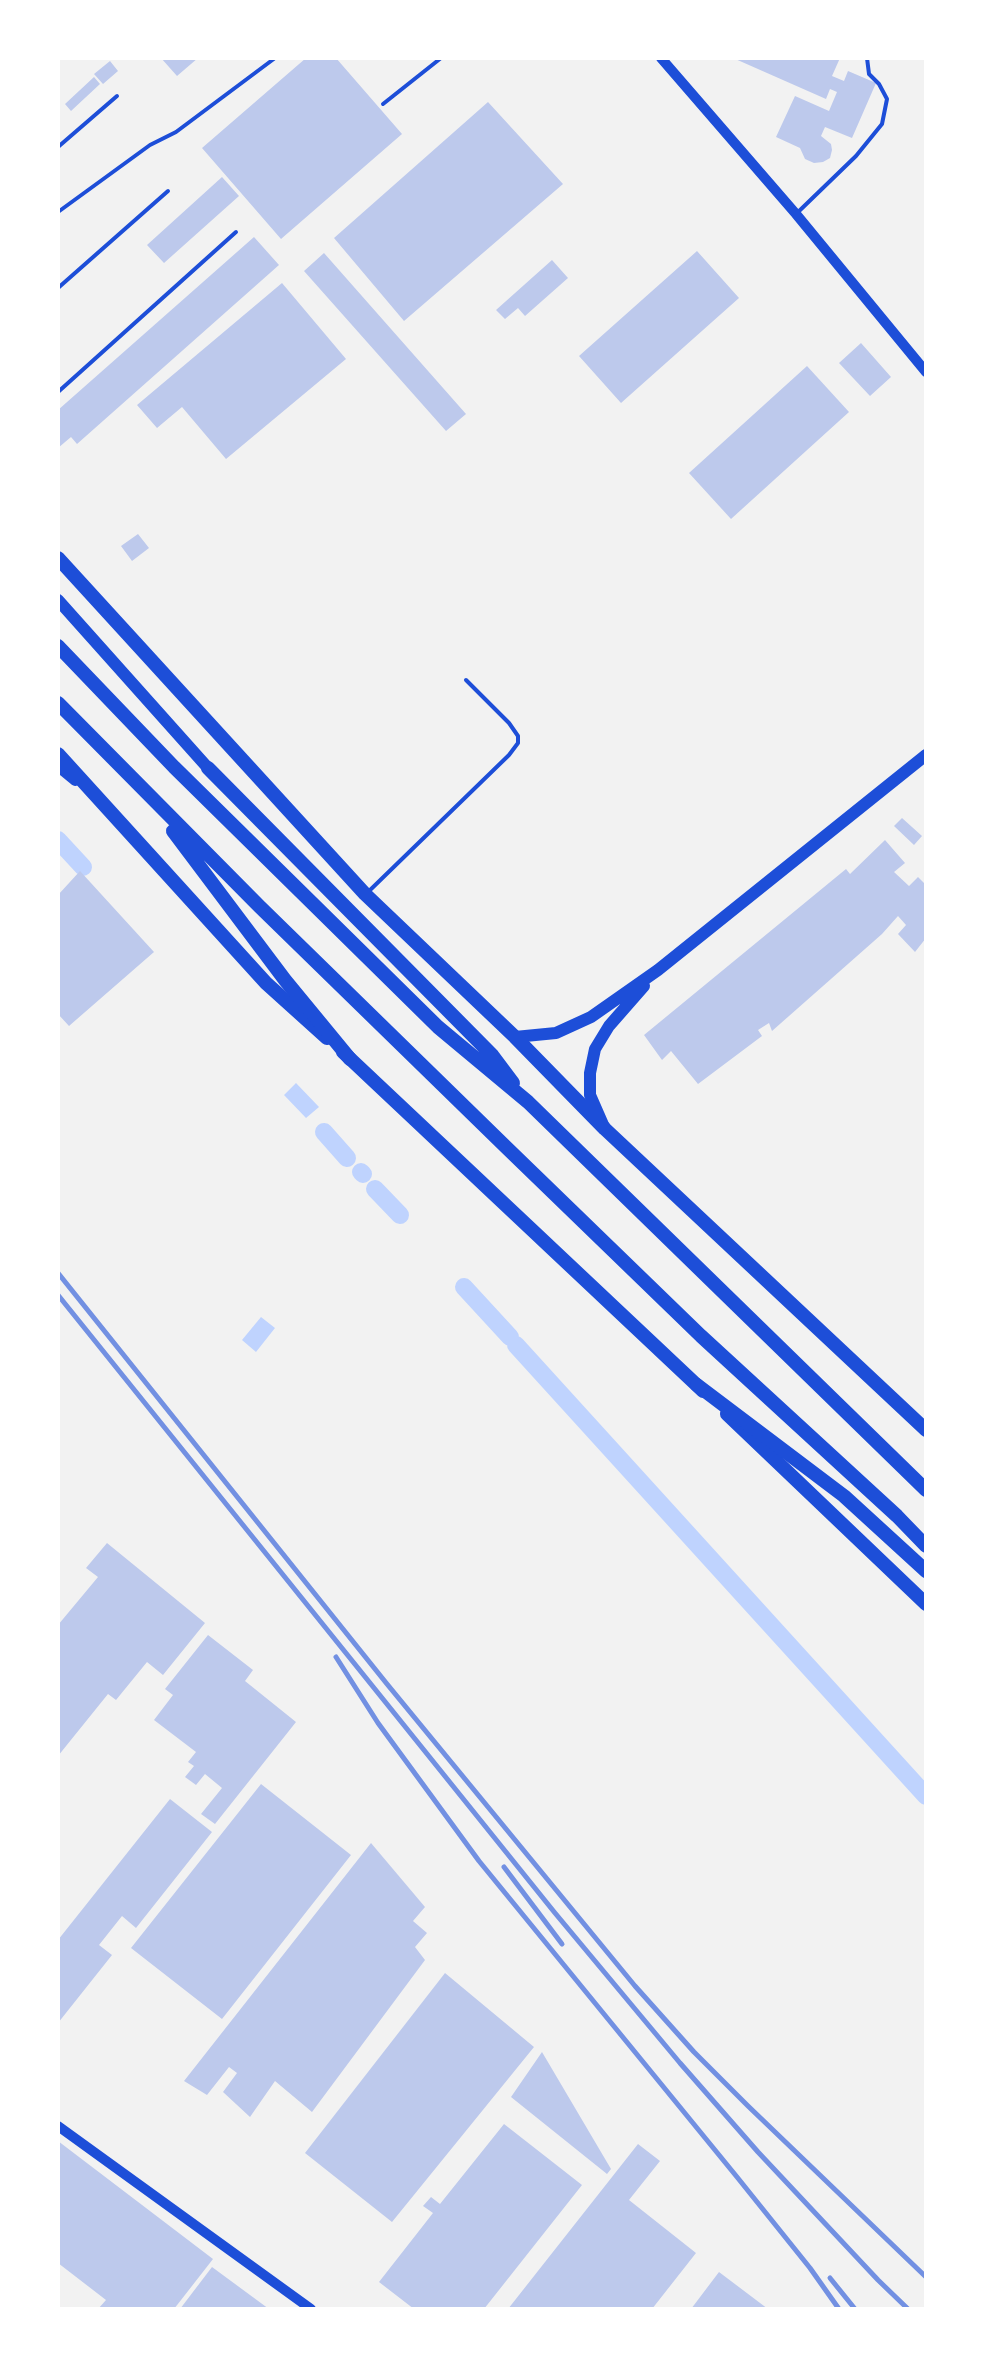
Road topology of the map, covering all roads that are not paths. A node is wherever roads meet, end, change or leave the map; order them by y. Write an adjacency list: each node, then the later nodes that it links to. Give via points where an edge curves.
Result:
1 (275, 58): 9 (lane)
2 (441, 58): 6 (lane)
3 (661, 58): 10 (street)
4 (867, 58): 10 (lane, via 869,74 887,99 882,124)
5 (117, 96): 7 (lane)
6 (383, 104)
7 (58, 147)
8 (168, 191): 12 (lane)
9 (58, 212)
10 (796, 214): 13 (street)
11 (236, 232): 14 (lane)
12 (58, 288)
13 (926, 372)
14 (58, 392)
15 (58, 558): 26 (main road)
16 (58, 600): 23 (main road)
17 (58, 646): 30 (main road, via 438,1027)
18 (466, 680): 26 (lane, via 517,732 518,743)
19 (58, 703): 24 (main road)
20 (58, 754): 25 (main road)
21 (926, 755): 27 (main road)
22 (58, 767): 25 (street)
23 (208, 768): 30 (main road, via 492,1055)
24 (142, 789): 29 (main road); 35 (main road, via 690,1325)
25 (98, 801): 29 (main road, via 266,983)
26 (365, 894): 28 (main road)
27 (658, 970): 28 (main road, via 591,1017 556,1033); 31 (main road, via 595,1049 590,1095)
28 (515, 1037): 31 (main road)
29 (350, 1059): 32 (main road)
30 (528, 1102): 34 (main road)
31 (605, 1129): 33 (main road)
32 (697, 1385): 36 (main road, via 844,1496); 37 (main road)
33 (926, 1430)
34 (926, 1490)
35 (926, 1546)
36 (926, 1571)
37 (926, 1604)
38 (58, 2126): 39 (street)
39 (311, 2309)

